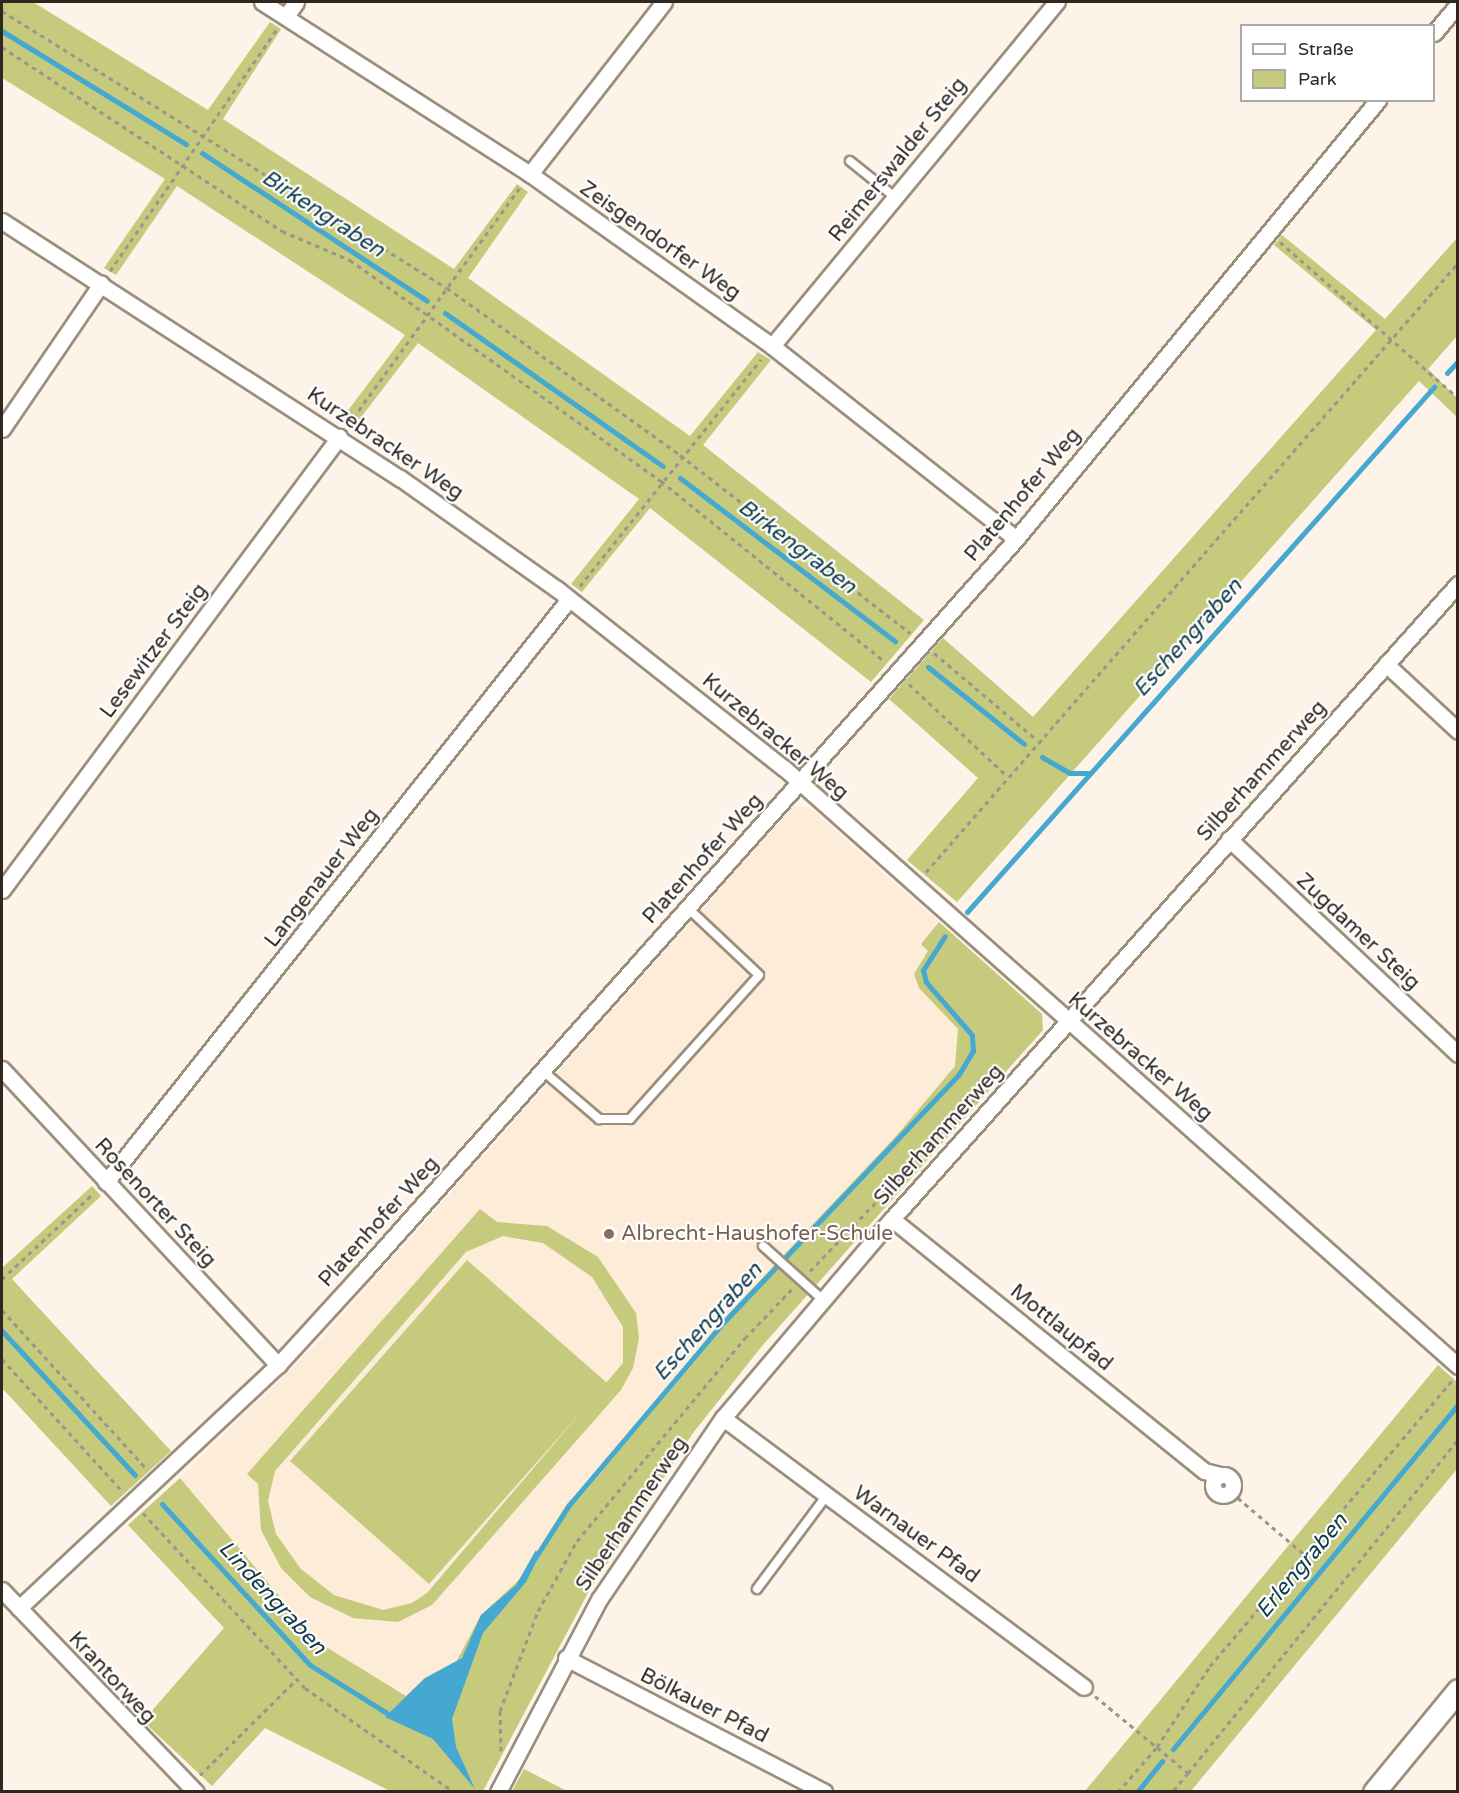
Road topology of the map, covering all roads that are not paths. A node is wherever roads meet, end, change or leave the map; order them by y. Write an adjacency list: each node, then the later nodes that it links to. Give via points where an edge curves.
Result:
1 (262, 2): 6 (street, Zeisgendorfer Weg)
2 (296, 2): 6 (street)
3 (664, 2): 10 (street)
4 (1057, 2): 11 (street, Reimerswalder Steig)
5 (1458, 3): 7 (street)
6 (286, 16): 10 (street, Zeisgendorfer Weg)
7 (1435, 32)
8 (1376, 102): 17 (street, Platenhofer Weg)
9 (850, 161): 11 (lane)
10 (530, 174): 14 (street, Zeisgendorfer Weg)
11 (895, 197): 14 (street, Reimerswalder Steig)
12 (2, 222): 13 (street, Kurzebracker Weg)
13 (101, 284): 15 (street); 16 (street, Kurzebracker Weg)
14 (772, 346): 17 (street, Zeisgendorfer Weg)
15 (2, 429)
16 (339, 437): 19 (street, Kurzebracker Weg); 24 (street, Lesewitzer Steig)
17 (1016, 539): 22 (street, Platenhofer Weg)
18 (1458, 584): 20 (street, Silberhammerweg)
19 (570, 599): 22 (street, Kurzebracker Weg); 30 (street, Langenauer Weg)
20 (1386, 664): 21 (street); 23 (street, Silberhammerweg)
21 (1458, 731)
22 (800, 782): 25 (street, Platenhofer Weg); 26 (street, Kurzebracker Weg)
23 (1229, 839): 26 (street, Silberhammerweg); 27 (street, Zugdamer Steig)
24 (2, 890)
25 (688, 908): 29 (street, Platenhofer Weg); 29 (lane, via 759,975 630,1119 599,1119)
26 (1068, 1021): 31 (street, Silberhammerweg); 35 (street, Kurzebracker Weg)
27 (1458, 1054)
28 (2, 1069): 30 (street, Rosenorter Steig)
29 (543, 1071): 34 (street, Platenhofer Weg)
30 (106, 1182): 34 (street, Rosenorter Steig)
31 (891, 1219): 33 (street, Silberhammerweg); 37 (street, Mottlaupfad)
32 (766, 1249): 33 (lane)
33 (824, 1301): 36 (street, Silberhammerweg)
34 (278, 1365): 41 (street, Platenhofer Weg)
35 (1458, 1366)
36 (723, 1418): 38 (street, Warnauer Pfad); 42 (street, Silberhammerweg, via 637,1538)
37 (1212, 1476)
38 (827, 1495): 39 (lane); 43 (street, Warnauer Pfad)
39 (757, 1589)
40 (2, 1590): 41 (street, Krantorweg)
41 (19, 1608): 45 (street, Krantorweg)
42 (566, 1658): 47 (street, Silberhammerweg); 48 (street, Bölkauer Pfad)
43 (1084, 1687)
44 (1458, 1690): 46 (main road)
45 (193, 1789)
46 (1382, 1789)
47 (498, 1791)
48 (824, 1791)

